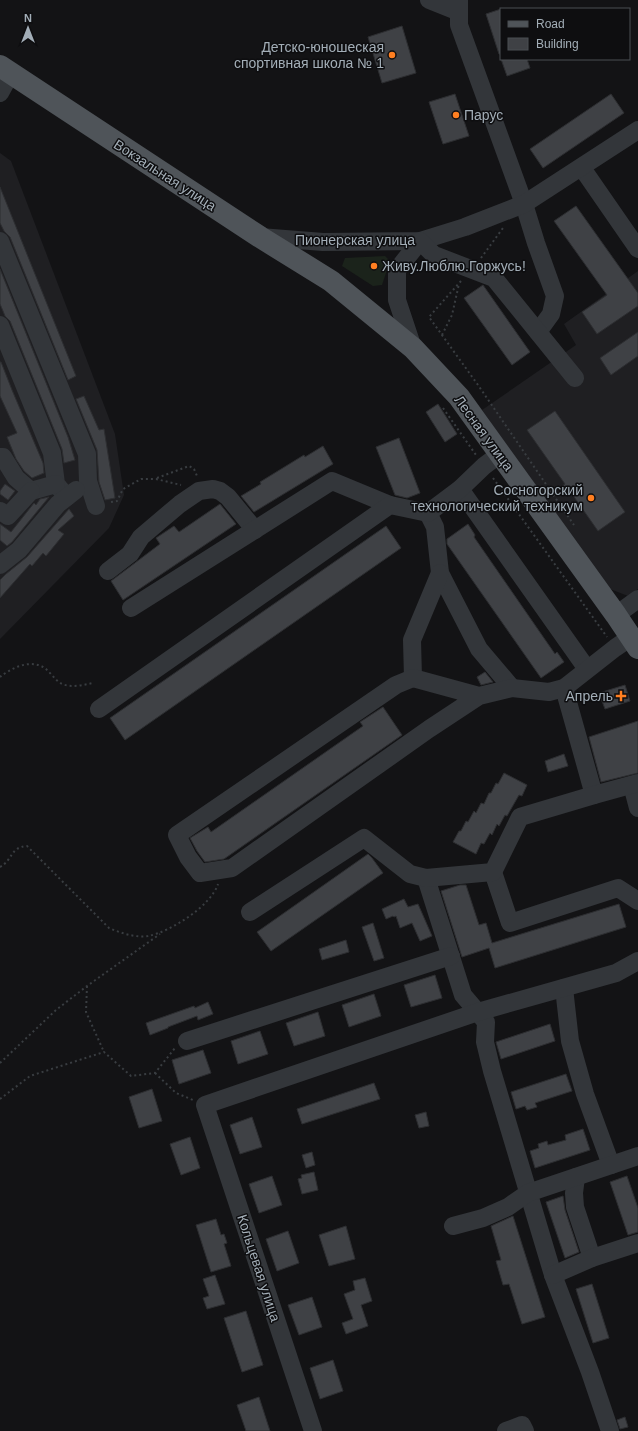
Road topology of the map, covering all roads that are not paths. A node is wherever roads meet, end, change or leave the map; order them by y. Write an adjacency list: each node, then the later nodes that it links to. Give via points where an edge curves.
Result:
1 (429, 0): 2 (street)
2 (459, 6): 7 (street, via 459,25)
3 (6, 70): 4 (street); 8 (main road, Вокзальная улица)
4 (0, 93)
5 (638, 130): 6 (street, Пионерская улица)
6 (582, 168): 7 (street, Пионерская улица); 11 (street)
7 (524, 204): 10 (street, Пионерская улица); 14 (street, via 556,296 551,314)
8 (260, 237): 10 (street, Пионерская улица, via 323,242); 12 (main road, Вокзальная улица)
9 (0, 241): 19 (street, via 86,454)
10 (420, 241): 14 (street, via 434,255 494,278); 15 (street, via 397,270 397,300)
11 (638, 248)
12 (331, 281): 15 (main road, Лесная улица)
13 (0, 325): 21 (street, via 52,453)
14 (538, 332): 16 (street)
15 (413, 348): 18 (main road, Лесная улица, via 459,398)
16 (575, 378)
17 (0, 457): 22 (street, via 3,457 16,478)
18 (492, 460): 20 (street); 33 (main road, Лесная улица)
19 (88, 481): 21 (street); 24 (street)
20 (460, 489): 26 (street); 35 (street)
21 (62, 490): 22 (street); 28 (street, via 58,504 19,550)
22 (31, 491): 25 (street, via 8,516)
23 (390, 505): 26 (street); 27 (street, via 332,481); 40 (street)
24 (96, 506)
25 (0, 511)
26 (428, 513): 30 (street, via 436,527)
27 (255, 530): 29 (street, via 220,491 199,491 141,537 130,554); 32 (street)
28 (0, 565)
29 (108, 571)
30 (440, 573): 36 (street, via 412,640); 37 (street, via 479,649)
31 (638, 599): 33 (street)
32 (131, 608)
33 (616, 615): 34 (main road, Лесная улица)
34 (628, 644): 35 (street)
35 (587, 669): 38 (street)
36 (413, 678): 39 (street); 39 (street, via 396,685 177,835 200,873 232,868)
37 (512, 688): 38 (street, via 549,692); 39 (street)
38 (564, 688): 42 (street)
39 (479, 696)
40 (99, 709)
41 (635, 784): 42 (street); 43 (street)
42 (594, 795): 44 (street, via 520,817)
43 (638, 808)
44 (493, 872): 45 (street); 46 (street, via 510,923 618,888)
45 (426, 878): 47 (street, via 410,874 364,838); 48 (street)
46 (638, 901)
47 (250, 912)
48 (451, 956): 51 (street, via 463,995); 52 (street)
49 (638, 961): 50 (street, via 616,973)
50 (564, 988): 51 (street); 54 (street, via 570,1041)
51 (478, 1012): 56 (street, via 486,1022 485,1042 492,1071); 61 (street, Кольцевая улица, via 205,1105)
52 (187, 1041)
53 (638, 1156): 54 (street)
54 (611, 1165): 55 (street)
55 (576, 1177): 56 (street); 59 (street, via 575,1207)
56 (528, 1193): 57 (street, via 508,1207 483,1218); 60 (street)
57 (453, 1226)
58 (638, 1243): 59 (street)
59 (592, 1258): 60 (street)
60 (553, 1276): 64 (street)
61 (312, 1431)
62 (506, 1431): 63 (street, via 522,1425)
63 (525, 1431)
64 (610, 1431)

